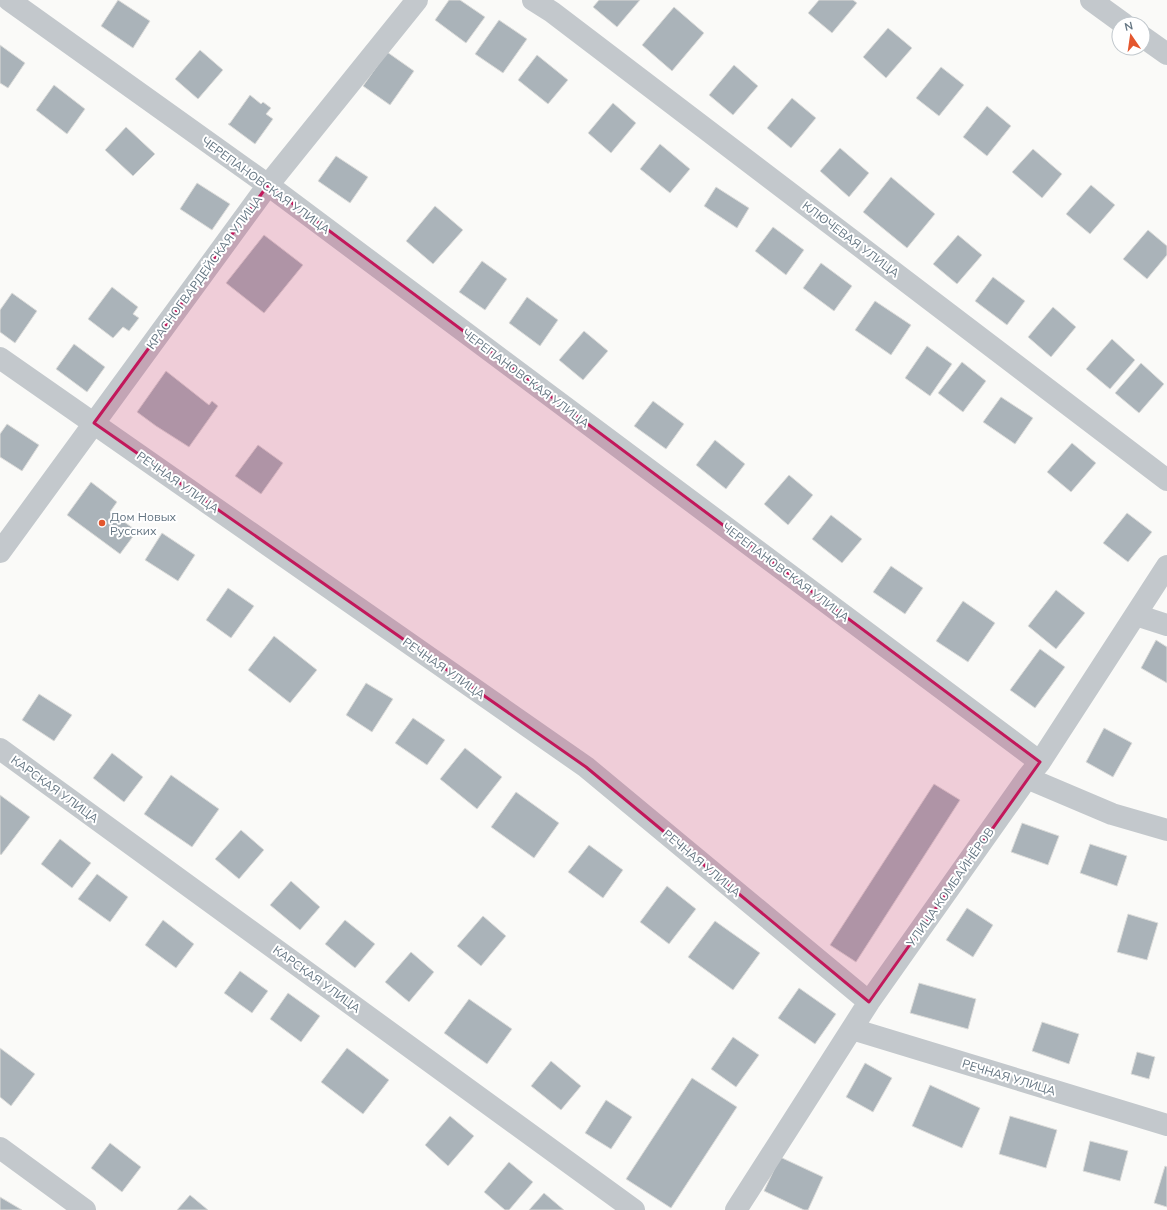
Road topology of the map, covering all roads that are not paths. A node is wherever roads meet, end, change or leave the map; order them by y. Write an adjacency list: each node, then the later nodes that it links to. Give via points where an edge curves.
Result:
1 (9, 0): 8 (street, ЧЕРЕПАНОВСКАЯ УЛИЦА)
2 (417, 0): 8 (street, КРАСНОГВАРДЕЙСКАЯ УЛИЦА)
3 (533, 0): 11 (street, КЛЮЧЕВАЯ УЛИЦА, via 559,17)
4 (1091, 0): 5 (street)
5 (1113, 16)
6 (1151, 43): 7 (street)
7 (1167, 54)
8 (268, 185): 10 (street, КРАСНОГВАРДЕЙСКАЯ УЛИЦА); 17 (street, ЧЕРЕПАНОВСКАЯ УЛИЦА)
9 (0, 358): 10 (street, РЕЧНАЯ УЛИЦА)
10 (94, 423): 12 (street, КРАСНОГВАРДЕЙСКАЯ УЛИЦА); 19 (street, РЕЧНАЯ УЛИЦА, via 586,767)
11 (1167, 480)
12 (0, 552)
13 (1167, 566): 14 (street, УЛИЦА КОМБАЙНЁРОВ)
14 (1136, 615): 15 (street); 17 (street, УЛИЦА КОМБАЙНЁРОВ)
15 (1167, 625)
16 (0, 749): 24 (street, КАРСКАЯ УЛИЦА)
17 (1033, 770): 18 (street, ЧЕРЕПАНОВСКАЯ УЛИЦА, via 1112,814); 19 (street, УЛИЦА КОМБАЙНЁРОВ)
18 (1167, 830)
19 (869, 1002): 20 (street, УЛИЦА КОМБАЙНЁРОВ)
20 (852, 1029): 21 (street, РЕЧНАЯ УЛИЦА); 25 (street, УЛИЦА КОМБАЙНЁРОВ)
21 (1167, 1125)
22 (0, 1148): 23 (street)
23 (85, 1210)
24 (634, 1210)
25 (736, 1210)

